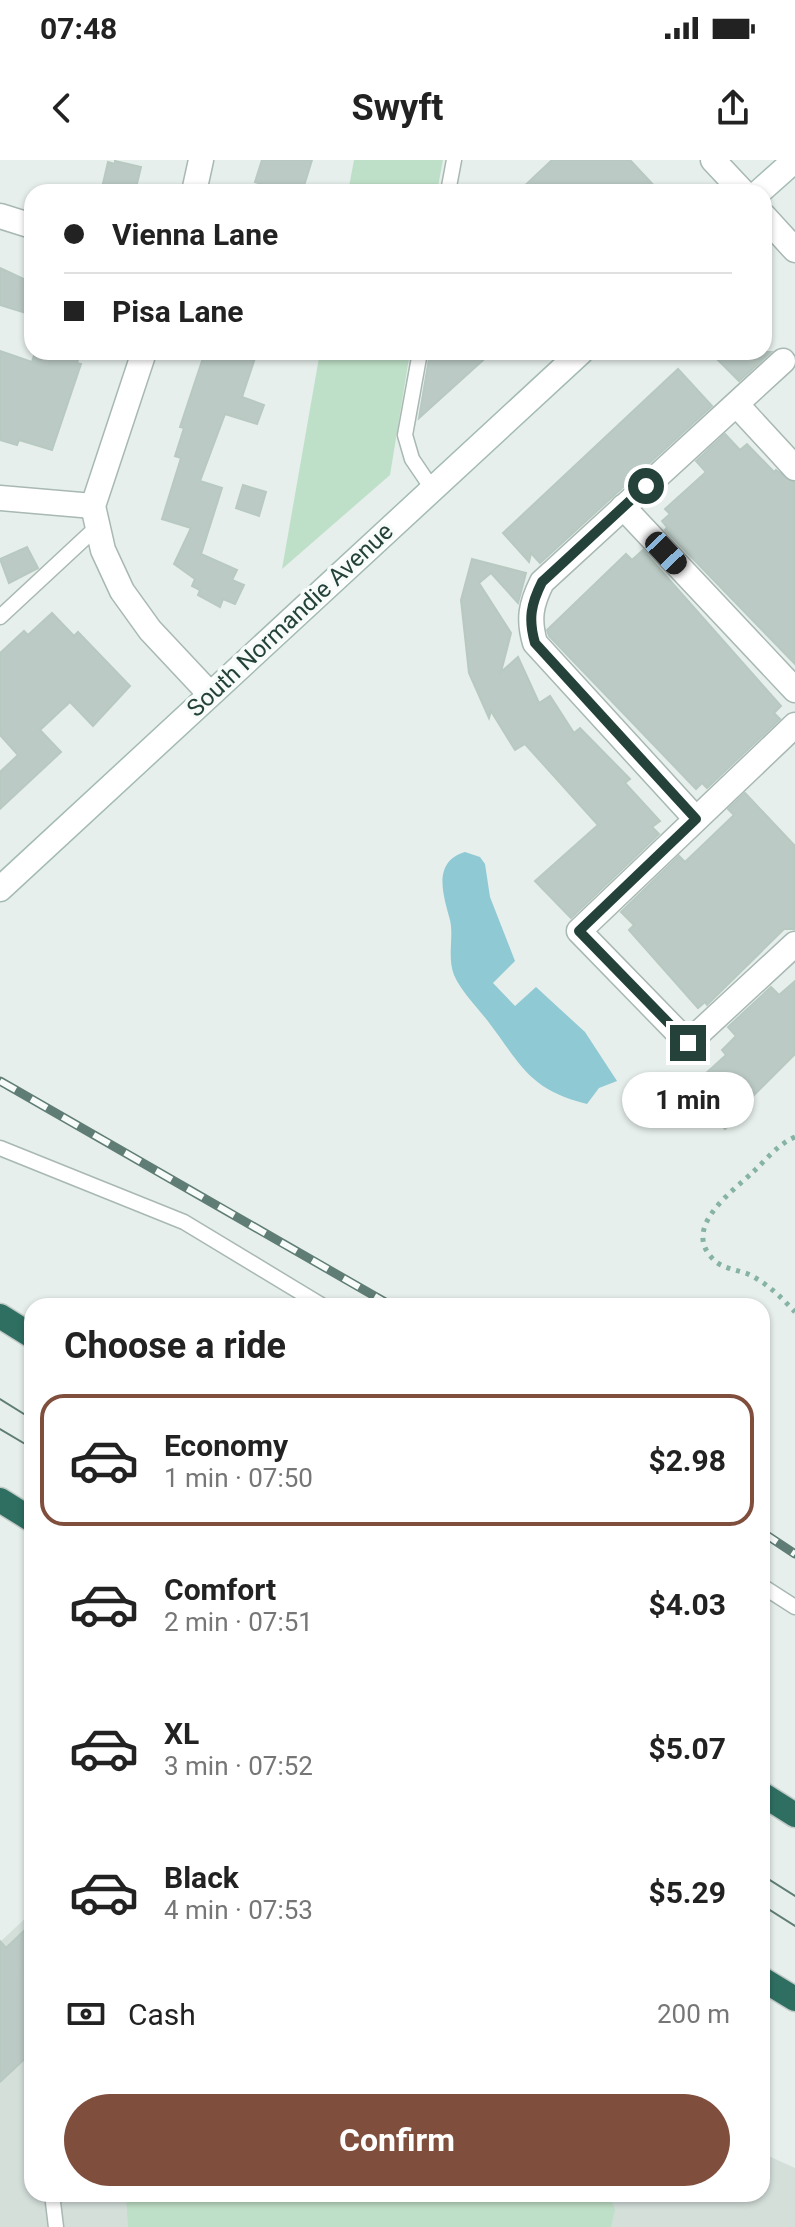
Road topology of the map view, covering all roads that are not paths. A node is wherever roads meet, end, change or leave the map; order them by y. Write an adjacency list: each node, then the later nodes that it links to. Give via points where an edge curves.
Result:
1 (201, 160): 5 (street)
2 (454, 160): 6 (lane)
3 (713, 160): 7 (street)
4 (795, 160): 8 (street)
5 (196, 184)
6 (450, 184)
7 (736, 184)
8 (768, 184)
9 (0, 216): 10 (street)
10 (24, 224)
11 (772, 225): 12 (street)
12 (795, 250)
13 (142, 360): 22 (street)
14 (419, 360): 19 (lane, via 405,435 412,459)
15 (572, 360): 19 (street, South Normandie Avenue)
16 (783, 361): 17 (street)
17 (737, 405): 18 (street); 21 (street)
18 (795, 468)
19 (433, 490): 25 (street, South Normandie Avenue)
20 (0, 498): 22 (street)
21 (623, 507): 24 (street); 27 (street, via 542,582 529,623 535,643)
22 (96, 516): 23 (lane); 25 (street, via 103,550 122,591 150,630)
23 (0, 617)
24 (795, 690)
25 (210, 694): 28 (street, South Normandie Avenue)
26 (795, 725): 27 (street)
27 (696, 819): 29 (street, via 579,931 688,1043)
28 (0, 889)
29 (795, 944)
30 (0, 1148): 31 (lane, via 184,1222)
31 (310, 1298)
32 (0, 1316): 33 (highway)
33 (24, 1331)
34 (0, 1500): 35 (highway)
35 (24, 1515)
36 (770, 1591): 37 (lane)
37 (795, 1607)
38 (770, 1799): 39 (highway)
39 (795, 1815)
40 (770, 1984): 41 (highway)
41 (795, 1999)
42 (53, 2202): 43 (lane)
43 (56, 2227)

